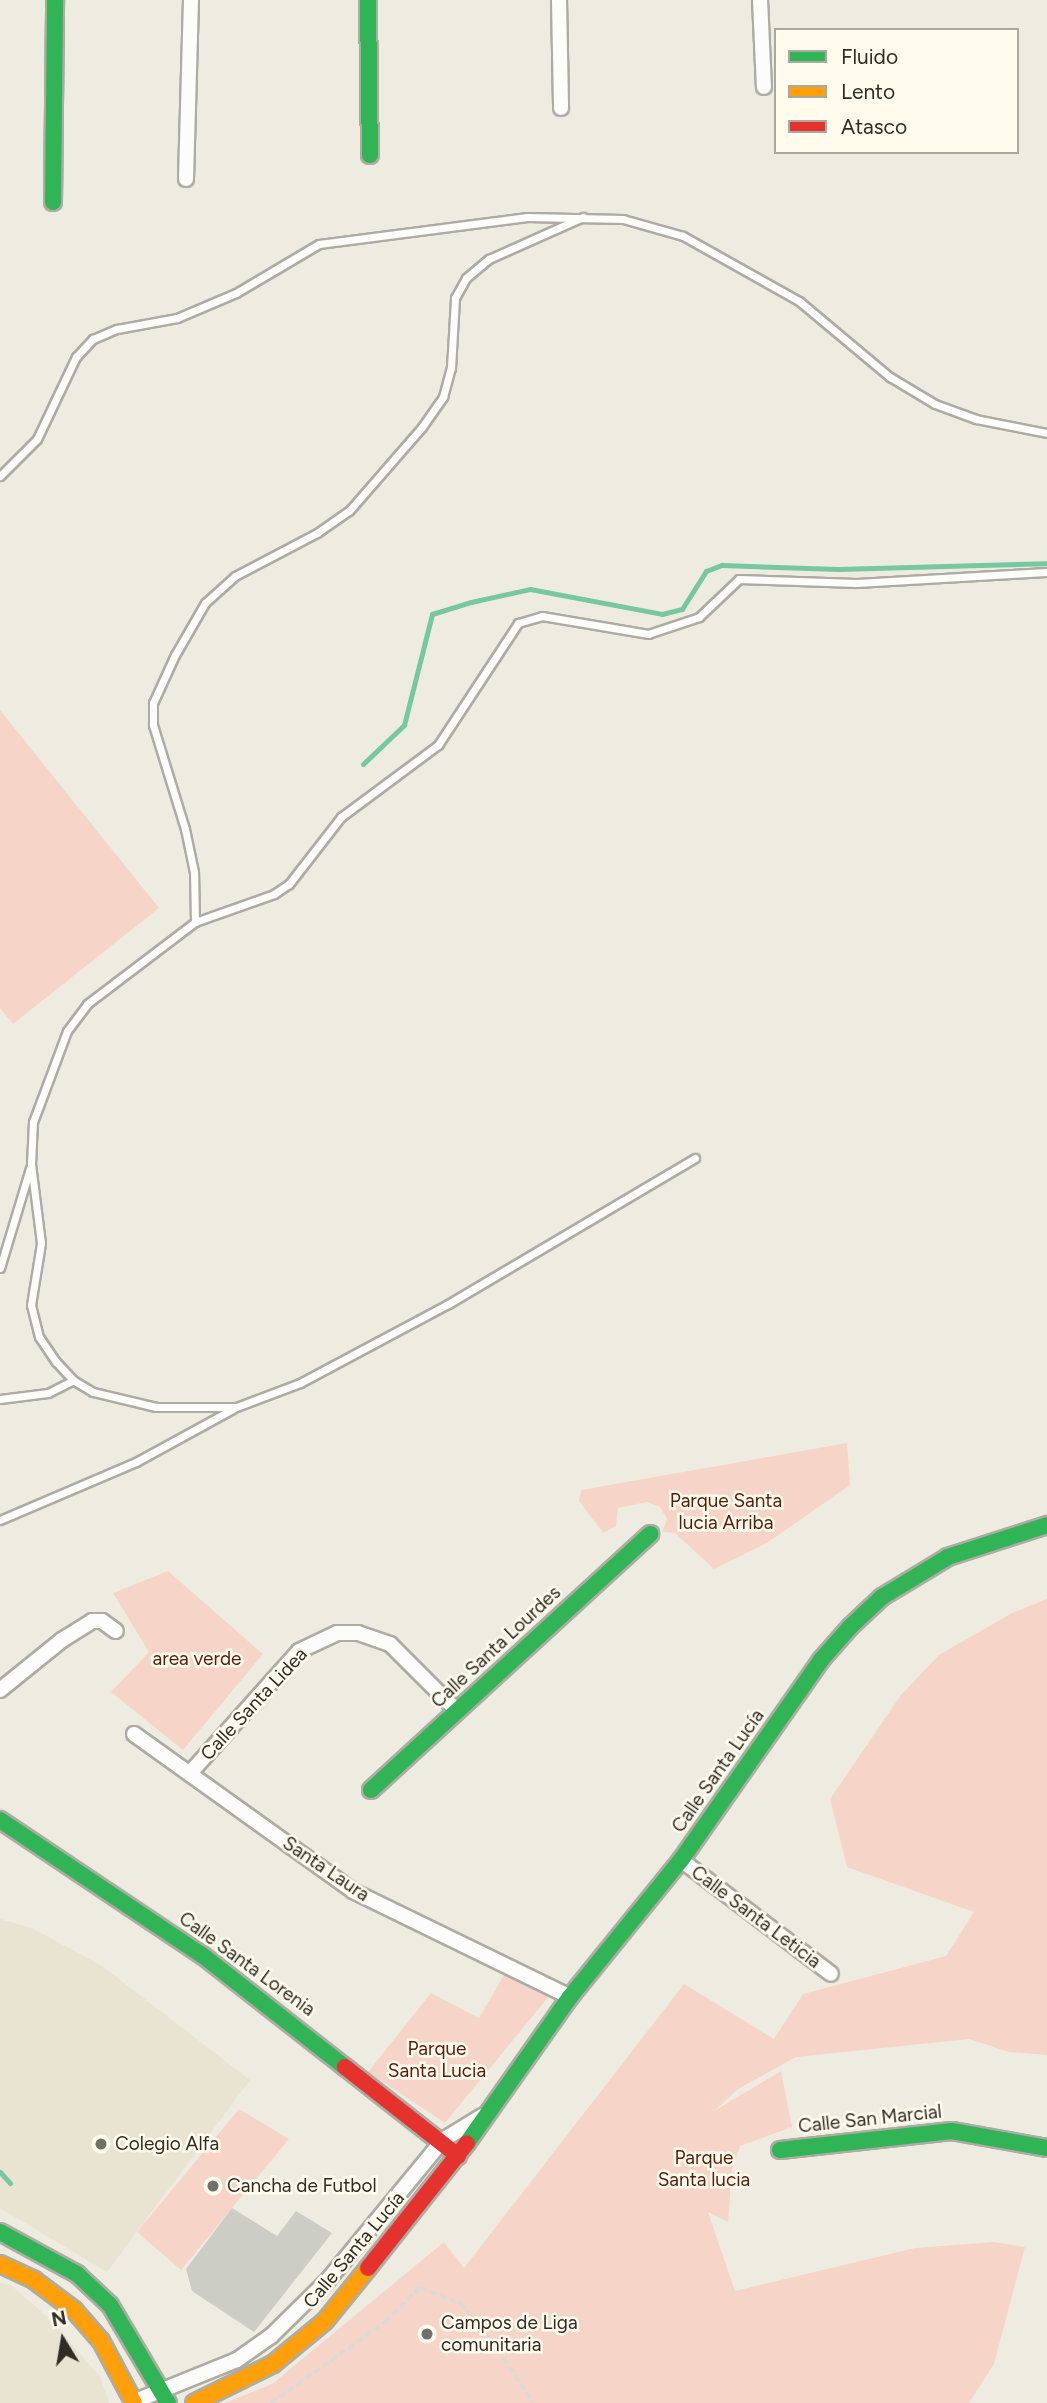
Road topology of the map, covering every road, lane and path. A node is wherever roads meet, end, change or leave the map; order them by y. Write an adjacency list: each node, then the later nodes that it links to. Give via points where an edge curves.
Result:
1 (55, 0): 10 (street)
2 (191, 0): 9 (street)
3 (368, 0): 8 (street)
4 (559, 0): 7 (street)
5 (761, 0): 6 (street)
6 (764, 87)
7 (561, 108)
8 (370, 155)
9 (187, 179)
10 (53, 202)
11 (587, 215): 12 (lane, via 623,219 683,236 799,301 890,377 935,404 976,419); 13 (lane, via 527,217 319,244 236,293 177,318 105,334 76,357 37,439); 15 (lane, via 489,259 466,278 455,298 451,368 443,397 422,427 349,511 235,576 205,603 175,655 153,703 153,725 186,829 194,872)
12 (1047, 433)
13 (0, 476)
14 (1047, 572): 15 (lane, via 856,583 739,579 699,617 648,634 542,616 529,618 508,634 438,744 341,817 289,884 274,894)
15 (195, 922): 17 (lane, via 87,1004 67,1031 33,1122)
16 (695, 1158): 21 (lane, via 448,1304 300,1383)
17 (31, 1164): 18 (lane); 19 (lane, via 41,1243 31,1305 39,1337)
18 (0, 1268)
19 (73, 1380): 20 (lane, via 48,1392); 21 (lane, via 93,1392 156,1407)
20 (0, 1399)
21 (236, 1407): 22 (lane, via 136,1462)
22 (0, 1520)
23 (1047, 1525): 32 (street, Calle Santa Lucía, via 948,1557 882,1597 821,1660)
24 (650, 1534): 27 (street, Calle Santa Lourdes)
25 (116, 1631): 26 (street, via 102,1621 92,1622)
26 (0, 1690)
27 (457, 1711): 29 (street, Calle Santa Lidea, via 390,1644 358,1633 337,1633 299,1651); 30 (street, Calle Santa Lourdes)
28 (134, 1734): 29 (street, Santa Laura)
29 (191, 1772): 34 (street, Santa Laura, via 353,1891)
30 (370, 1790)
31 (0, 1820): 36 (street, Calle Santa Lorenia, via 202,1955)
32 (681, 1860): 33 (street, Calle Santa Leticia); 34 (street, Calle Santa Lucía)
33 (831, 1974)
34 (570, 1997): 35 (street, Calle Santa Lucía)
35 (483, 2116): 36 (street, Calle Santa Lucía); 39 (street, Calle Santa Lucía)
36 (443, 2140): 39 (street, Calle Santa Lorenia); 42 (street, Calle Santa Lucía, via 303,2308 237,2360)
37 (1047, 2148): 38 (street, Calle San Marcial, via 952,2131)
38 (780, 2150)
39 (458, 2156): 44 (street, Calle Santa Lucía, via 325,2321 273,2364)
40 (0, 2232): 42 (street, via 78,2274 110,2305 137,2344)
41 (0, 2264): 43 (street, via 34,2280 74,2310 102,2341)
42 (164, 2397): 43 (street, Calle Santa Lucía)
43 (134, 2403)
44 (194, 2403)
45 (271, 2403): 46 (path, via 385,2322 421,2288 460,2303 492,2340)
46 (533, 2403)

